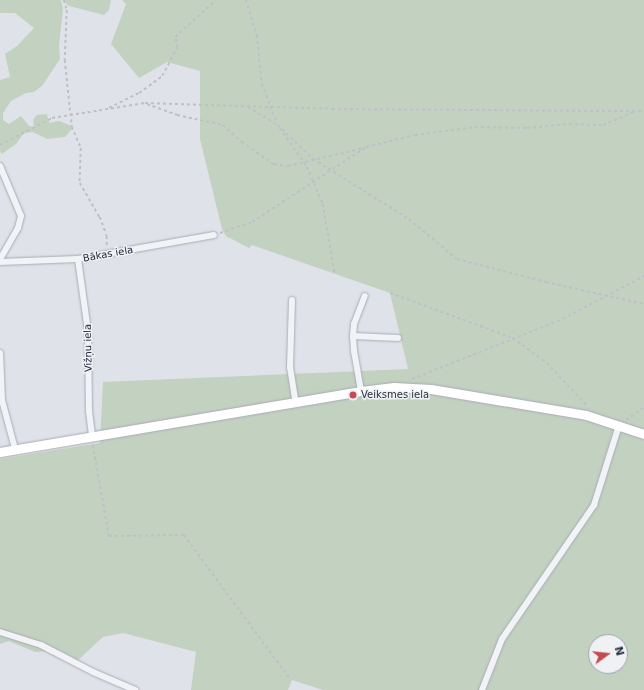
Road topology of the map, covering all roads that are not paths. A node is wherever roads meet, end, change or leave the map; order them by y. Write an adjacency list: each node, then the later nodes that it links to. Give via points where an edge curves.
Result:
1 (0, 166): 4 (street, via 21,216 18,228)
2 (214, 235): 3 (street, Bākas iela)
3 (78, 259): 4 (street, Bākas iela); 14 (street, Vižņu iela, via 88,331 89,411)
4 (0, 261)
5 (366, 296): 7 (street, via 354,324)
6 (292, 300): 11 (street, via 290,367)
7 (353, 336): 8 (street); 10 (street)
8 (398, 338)
9 (0, 353): 15 (street, via 2,400)
10 (361, 391): 11 (main road); 12 (main road, via 417,387 586,415)
11 (296, 403): 14 (main road)
12 (618, 425): 13 (main road); 19 (street, via 594,505 502,639)
13 (644, 434)
14 (92, 437): 15 (main road)
15 (15, 449): 16 (main road)
16 (0, 452)
17 (0, 632): 18 (street, via 41,645)
18 (135, 690)
19 (482, 690)

